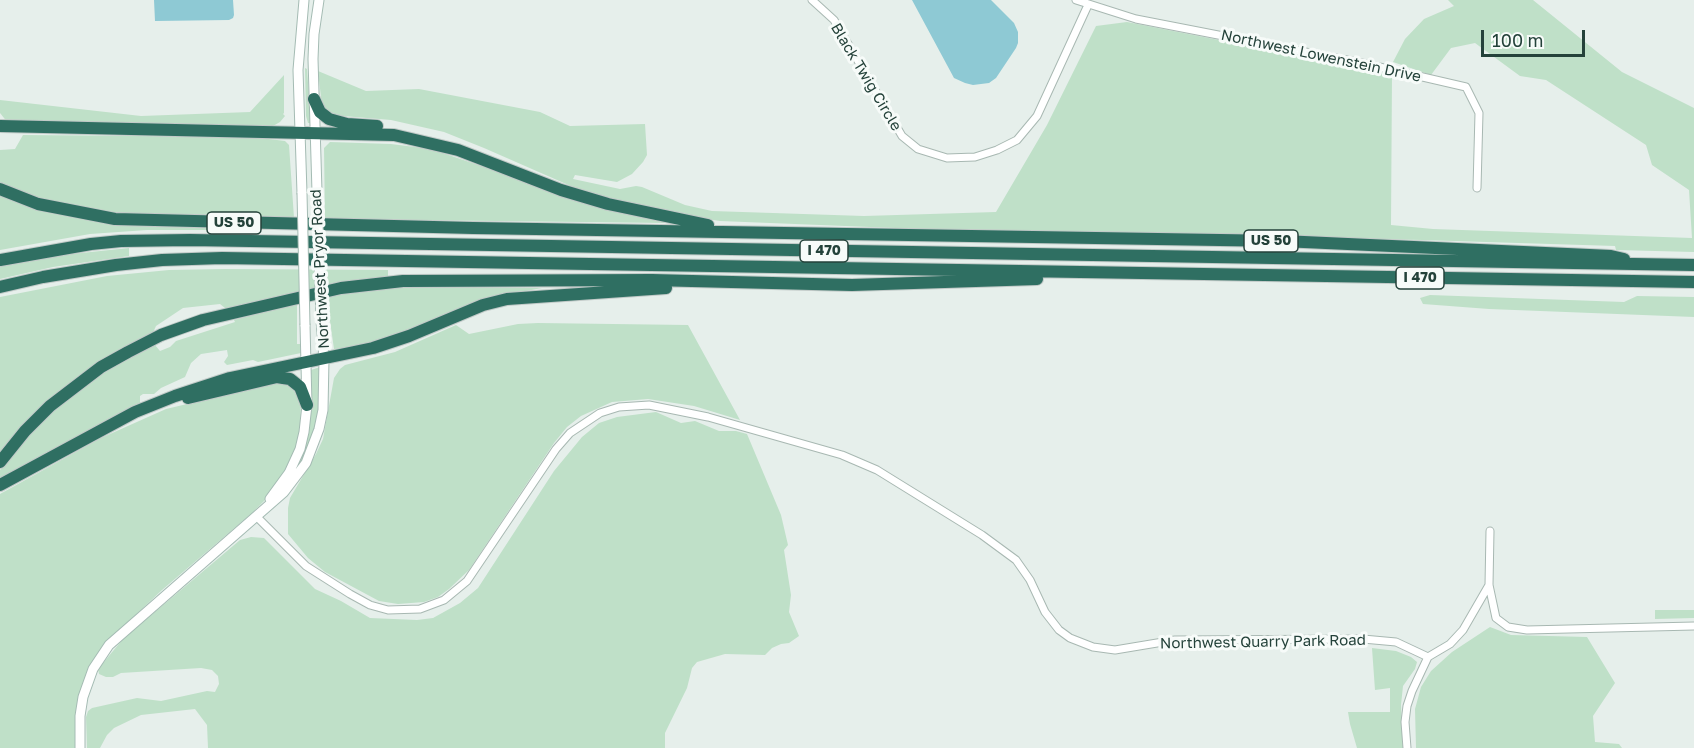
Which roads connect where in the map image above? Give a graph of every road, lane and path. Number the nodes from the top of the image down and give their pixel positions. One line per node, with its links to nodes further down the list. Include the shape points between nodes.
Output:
1 (304, 0): 8 (main road, Northwest Pryor Road, via 298,70)
2 (319, 0): 6 (main road, Northwest Pryor Road, via 314,34)
3 (812, 0): 5 (street, Black Twig Circle, via 834,20 902,136 918,149 947,158 975,157 1017,140 1037,116)
4 (1076, 0): 5 (street, Northwest Lowenstein Drive)
5 (1088, 5): 11 (street, Northwest Lowenstein Drive, via 1136,19 1466,87 1479,113)
6 (314, 99): 9 (main road, Northwest Pryor Road); 10 (highway, via 329,119 431,135)
7 (0, 126): 8 (highway)
8 (299, 132): 9 (highway); 22 (main road, Northwest Pryor Road, bridge)
9 (315, 132): 10 (highway, via 417,139); 21 (main road, Northwest Pryor Road, bridge)
10 (497, 164): 13 (highway, via 608,204)
11 (1477, 188)
12 (0, 189): 13 (highway, US 50, via 38,204 115,219)
13 (735, 231): 15 (highway, US 50, via 1282,241 1611,256)
14 (0, 260): 15 (highway, I 470, via 92,244 190,240)
15 (1649, 265): 16 (highway, I 470)
16 (1694, 265)
17 (1147, 273): 18 (highway, I 470); 19 (highway, via 917,284); 20 (highway, I 470, via 222,258 116,265)
18 (1694, 282)
19 (736, 284): 21 (highway, via 507,299 374,348); 25 (highway, via 652,280 373,283 203,320 161,335 101,367 50,406)
20 (0, 287)
21 (324, 359): 22 (highway); 27 (main road, Northwest Pryor Road, via 323,410 306,463 284,492)
22 (306, 362): 23 (main road, Northwest Pryor Road); 24 (highway, via 230,378)
23 (307, 405): 24 (highway, via 300,387 290,379 277,378); 27 (main road, Northwest Pryor Road, via 300,449 290,473)
24 (152, 406): 26 (highway)
25 (0, 462)
26 (0, 485)
27 (257, 517): 31 (street, Northwest Quarry Park Road, via 306,566 350,594 388,610 420,609 444,600 467,581 570,434 600,413 619,406 650,405 708,417 842,455 878,470 965,523 1016,560 1059,630 1093,647 1115,650 1175,640 1363,639 1396,642); 32 (main road, Northwest Pryor Road, via 105,651 82,697)
28 (1490, 531): 29 (street)
29 (1489, 585): 30 (street, via 1496,618 1508,627 1527,630); 31 (street, via 1464,630)
30 (1694, 626)
31 (1428, 657): 33 (street, via 1407,706)
32 (80, 748)
33 (1407, 748)

